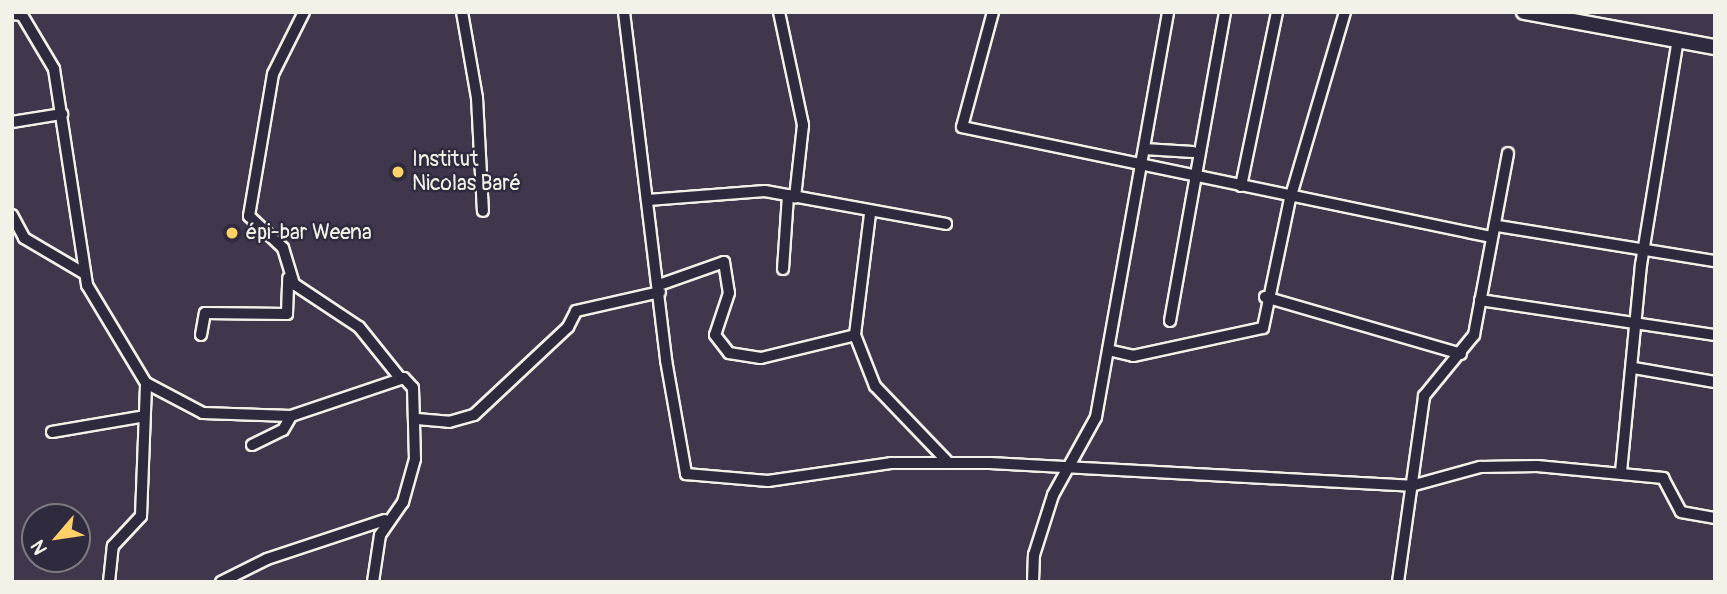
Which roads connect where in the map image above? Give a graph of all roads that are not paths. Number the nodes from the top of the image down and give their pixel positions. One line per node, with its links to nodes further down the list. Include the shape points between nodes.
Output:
1 (304, 12): 35 (street, via 273,74 249,209 252,222 283,248)
2 (461, 12): 25 (street, via 477,98)
3 (624, 12): 24 (street)
4 (779, 12): 22 (street, via 803,125)
5 (993, 12): 19 (street, via 962,127)
6 (1168, 12): 16 (street)
7 (1225, 12): 20 (street)
8 (1277, 12): 21 (street)
9 (1345, 12): 23 (street)
10 (1524, 12): 12 (main road)
11 (12, 14): 14 (street, via 22,15 50,56)
12 (1678, 40): 13 (main road); 31 (street)
13 (1715, 47)
14 (62, 114): 15 (street); 34 (street)
15 (12, 122)
16 (1144, 149): 17 (street); 19 (street)
17 (1193, 152)
18 (1508, 153): 29 (street)
19 (1141, 164): 20 (street); 44 (street)
20 (1195, 176): 21 (street); 39 (street)
21 (1241, 186): 23 (street)
22 (791, 196): 24 (street, via 725,190); 26 (street); 33 (street)
23 (1290, 199): 30 (street); 37 (street)
24 (648, 200): 36 (street)
25 (484, 211)
26 (870, 214): 28 (street); 42 (street)
27 (12, 215): 34 (street, via 24,238)
28 (946, 224)
29 (1498, 226): 30 (street); 31 (street)
30 (1491, 237): 38 (street)
31 (1648, 247): 32 (street); 40 (street)
32 (1715, 261)
33 (783, 269)
34 (85, 274): 49 (street, via 93,302)
35 (288, 278): 41 (street, via 287,314 200,314); 47 (street, via 359,327)
36 (660, 289): 42 (street, via 724,262 729,293 715,335 729,353 761,358); 52 (street, via 576,311 568,327 474,415 449,422); 55 (street, via 686,474 768,481 881,464)
37 (1265, 297): 44 (street, via 1263,328 1254,333 1133,356); 45 (street)
38 (1480, 300): 40 (street); 45 (street, via 1474,335)
39 (1170, 321)
40 (1639, 323): 43 (street); 46 (street)
41 (201, 335)
42 (855, 335): 55 (street, via 875,386)
43 (1715, 335)
44 (1108, 350): 56 (street, via 1096,417)
45 (1461, 354): 58 (street, via 1424,396)
46 (1634, 368): 48 (street); 57 (street)
47 (400, 378): 50 (street); 52 (street, via 411,383)
48 (1715, 382)
49 (146, 383): 50 (street, via 203,412); 51 (street)
50 (291, 416): 54 (street, via 283,430)
51 (141, 417): 53 (street); 61 (street, via 141,516 113,546)
52 (417, 419): 60 (street, via 415,459 403,502)
53 (52, 432)
54 (252, 444)
55 (948, 462): 56 (street)
56 (1066, 465): 58 (street); 64 (street, via 1034,555)
57 (1621, 472): 58 (street, via 1480,467); 59 (street, via 1663,478 1681,513)
58 (1411, 486): 65 (street)
59 (1715, 518)
60 (385, 520): 62 (street, via 267,559); 63 (street)
61 (109, 582)
62 (221, 582)
63 (373, 582)
64 (1033, 582)
65 (1398, 582)

